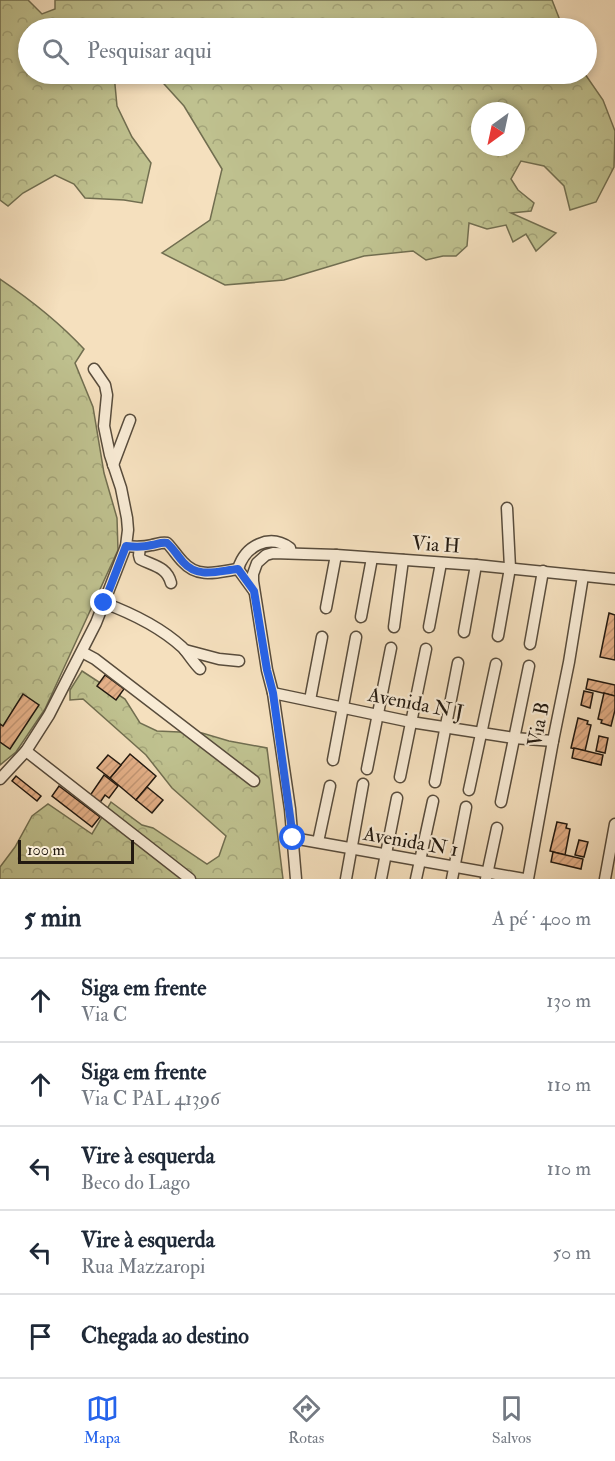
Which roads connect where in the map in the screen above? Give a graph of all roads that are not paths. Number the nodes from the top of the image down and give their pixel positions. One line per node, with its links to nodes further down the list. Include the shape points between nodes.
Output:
1 (94, 369): 3 (street, via 107,395 105,426)
2 (130, 420): 3 (street)
3 (113, 466): 5 (street, via 128,518)
4 (507, 508): 13 (street)
5 (126, 546): 6 (street); 20 (street)
6 (140, 547): 14 (street, via 167,543 189,568 204,573); 18 (street, via 140,558 165,571)
7 (291, 553): 8 (street, Via H); 14 (street, via 284,544 265,542 244,555); 19 (street, Via H, via 266,555 257,563)
8 (336, 555): 9 (street, Via H); 21 (street)
9 (372, 558): 10 (street, Via H); 22 (street)
10 (403, 560): 11 (street, Via H); 23 (street)
11 (441, 563): 12 (street, Via H); 24 (street)
12 (476, 565): 13 (street, Via H); 25 (street)
13 (510, 568): 15 (street, Via H); 26 (street)
14 (238, 569): 19 (street)
15 (543, 571): 16 (street, Via H); 29 (street)
16 (583, 576): 17 (street, Via H); 47 (street, Via B)
17 (615, 579)
18 (171, 584)
19 (254, 591): 39 (street)
20 (104, 603): 32 (street, via 135,616); 33 (street)
21 (326, 608)
22 (361, 617)
23 (394, 627)
24 (429, 627)
25 (464, 632)
26 (498, 636)
27 (322, 637): 40 (street)
28 (356, 637): 41 (street)
29 (530, 644)
30 (391, 648): 42 (street)
31 (426, 649): 43 (street)
32 (185, 650): 34 (street); 38 (street)
33 (82, 652): 48 (street); 53 (street)
34 (239, 661)
35 (458, 663): 44 (street)
36 (496, 664): 45 (street)
37 (529, 666): 46 (street)
38 (200, 669)
39 (273, 693): 40 (street, Avenida N J); 64 (street)
40 (310, 700): 41 (street, Avenida N J)
41 (343, 707): 42 (street, Avenida N J); 49 (street)
42 (377, 716): 43 (street, Avenida N J); 50 (street)
43 (411, 722): 44 (street, Avenida N J); 51 (street)
44 (446, 728): 45 (street, Avenida N J); 54 (street)
45 (480, 733): 46 (street, Avenida N J); 57 (street)
46 (514, 738): 47 (street, Avenida N J); 60 (street)
47 (553, 741): 77 (street, Via B)
48 (26, 751): 52 (street); 71 (street)
49 (333, 760)
50 (367, 769)
51 (400, 777)
52 (0, 779)
53 (254, 781)
54 (435, 782)
55 (363, 784): 66 (street)
56 (330, 786): 65 (street)
57 (469, 790)
58 (398, 798): 67 (street)
59 (433, 801): 68 (street)
60 (501, 802)
61 (466, 807): 69 (street)
62 (615, 824): 78 (street)
63 (497, 828): 70 (street)
64 (293, 838): 65 (street, Avenida N 1); 72 (street)
65 (318, 842): 66 (street, Avenida N 1)
66 (352, 849): 67 (street, Avenida N 1); 73 (street)
67 (385, 854): 68 (street, Avenida N 1); 74 (street)
68 (420, 860): 69 (street, Avenida N 1); 75 (street)
69 (454, 866): 70 (street, Avenida N 1); 76 (street)
70 (486, 876): 77 (street, Avenida N 1)
71 (190, 879)
72 (296, 879)
73 (346, 879)
74 (381, 879)
75 (416, 879)
76 (452, 879)
77 (526, 879)
78 (605, 879)

